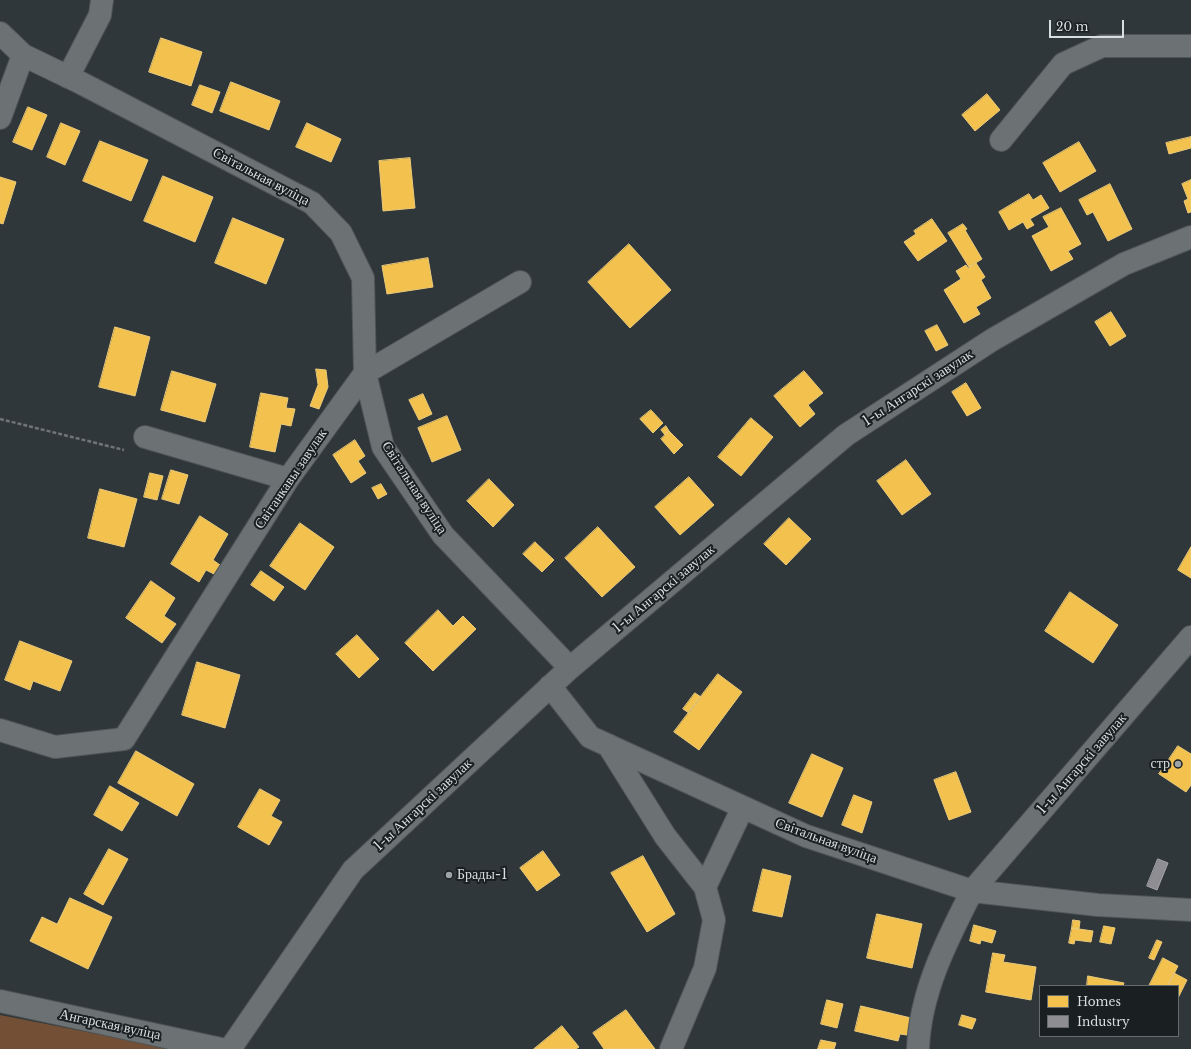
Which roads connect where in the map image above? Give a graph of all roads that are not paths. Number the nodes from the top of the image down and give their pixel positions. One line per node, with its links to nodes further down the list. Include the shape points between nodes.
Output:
1 (102, 0): 5 (street, via 100,15)
2 (0, 33): 4 (street, Світальная вуліца)
3 (1191, 46): 7 (street, via 1102,46 1063,64)
4 (23, 55): 5 (street, Світальная вуліца); 6 (street)
5 (68, 77): 10 (street, Світальная вуліца, via 312,203 341,232 363,278)
6 (0, 118)
7 (1001, 140)
8 (1191, 237): 14 (street, 1-ы Ангарскі завулак, via 1124,264 992,340 846,435)
9 (520, 282): 10 (street, Світанкавы завулак)
10 (365, 373): 12 (street, Світанкавы завулак); 14 (street, Світальная вуліца, via 383,446 443,535)
11 (145, 437): 12 (street)
12 (288, 479): 16 (street, Світанкавы завулак, via 124,739 55,747)
13 (1191, 637): 20 (street, 1-ы Ангарскі завулак)
14 (570, 668): 15 (street, 1-ы Ангарскі завулак)
15 (550, 686): 17 (street, Світальная вуліца, via 590,737); 24 (street, 1-ы Ангарскі завулак, via 353,870)
16 (0, 730)
17 (608, 746): 18 (street, Світальная вуліца); 19 (street, via 665,836)
18 (742, 807): 19 (street); 20 (street, Світальная вуліца, via 806,836)
19 (705, 887): 25 (street, via 714,920 705,968)
20 (972, 891): 21 (street, Світальная вуліца, via 1098,905); 26 (street, via 950,933 925,1001)
21 (1191, 910)
22 (0, 1001): 23 (street, Ангарская вуліца)
23 (221, 1049)
24 (230, 1049)
25 (671, 1049)
26 (918, 1049)

